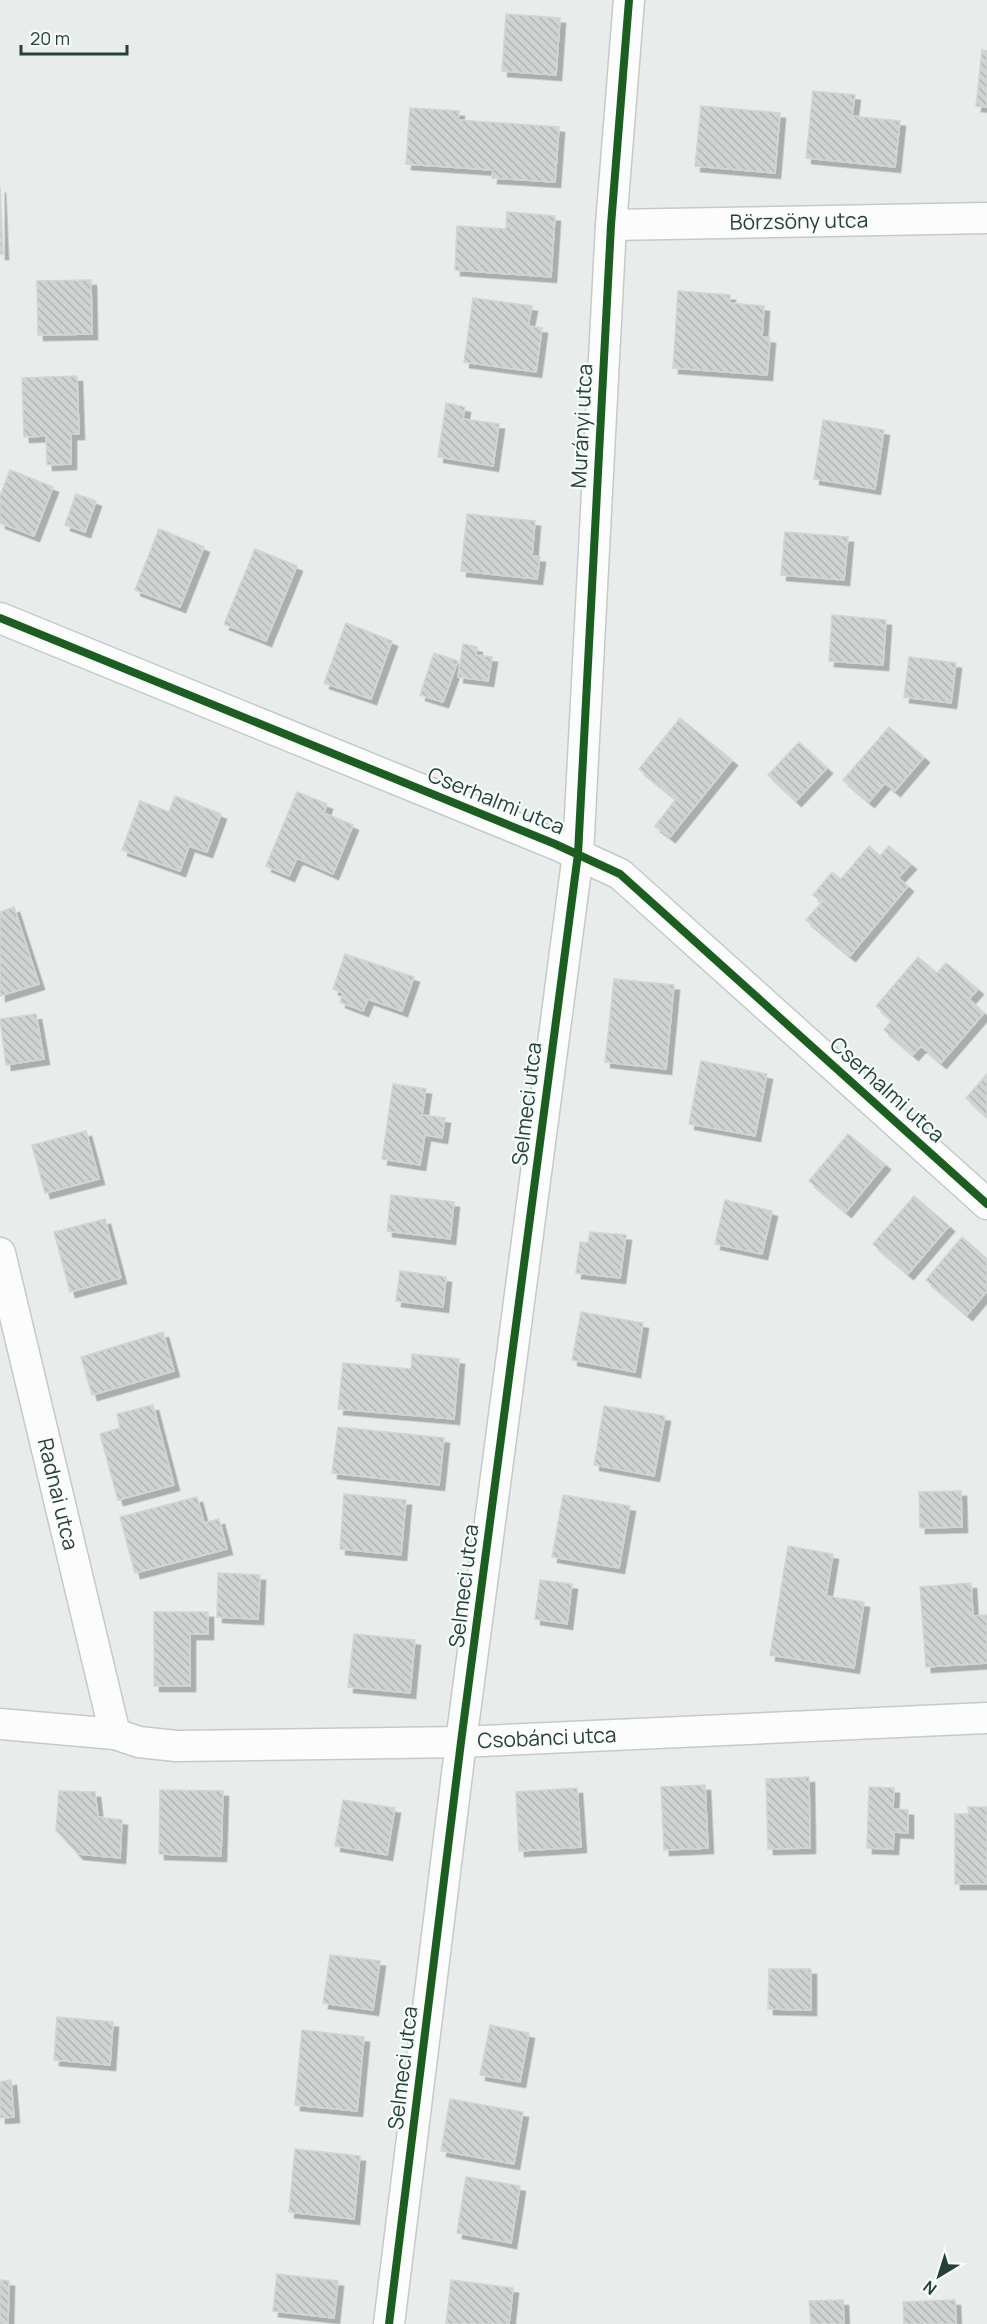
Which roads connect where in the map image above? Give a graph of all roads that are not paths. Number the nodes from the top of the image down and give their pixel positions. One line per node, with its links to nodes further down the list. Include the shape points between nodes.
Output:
1 (629, 0): 3 (street, Murányi utca)
2 (987, 218): 3 (street, Börzsöny utca)
3 (611, 225): 5 (street, Murányi utca)
4 (0, 618): 5 (street, Cserhalmi utca)
5 (578, 854): 6 (street, Cserhalmi utca, via 620,874); 11 (street, Selmeci utca)
6 (987, 1203)
7 (0, 1253): 10 (street, Radnai utca)
8 (987, 1718): 11 (street, Csobánci utca)
9 (0, 1724): 10 (street, Csobánci utca)
10 (115, 1734): 11 (street, Csobánci utca, via 139,1742 176,1746)
11 (461, 1742): 12 (street, Selmeci utca)
12 (389, 2324)

